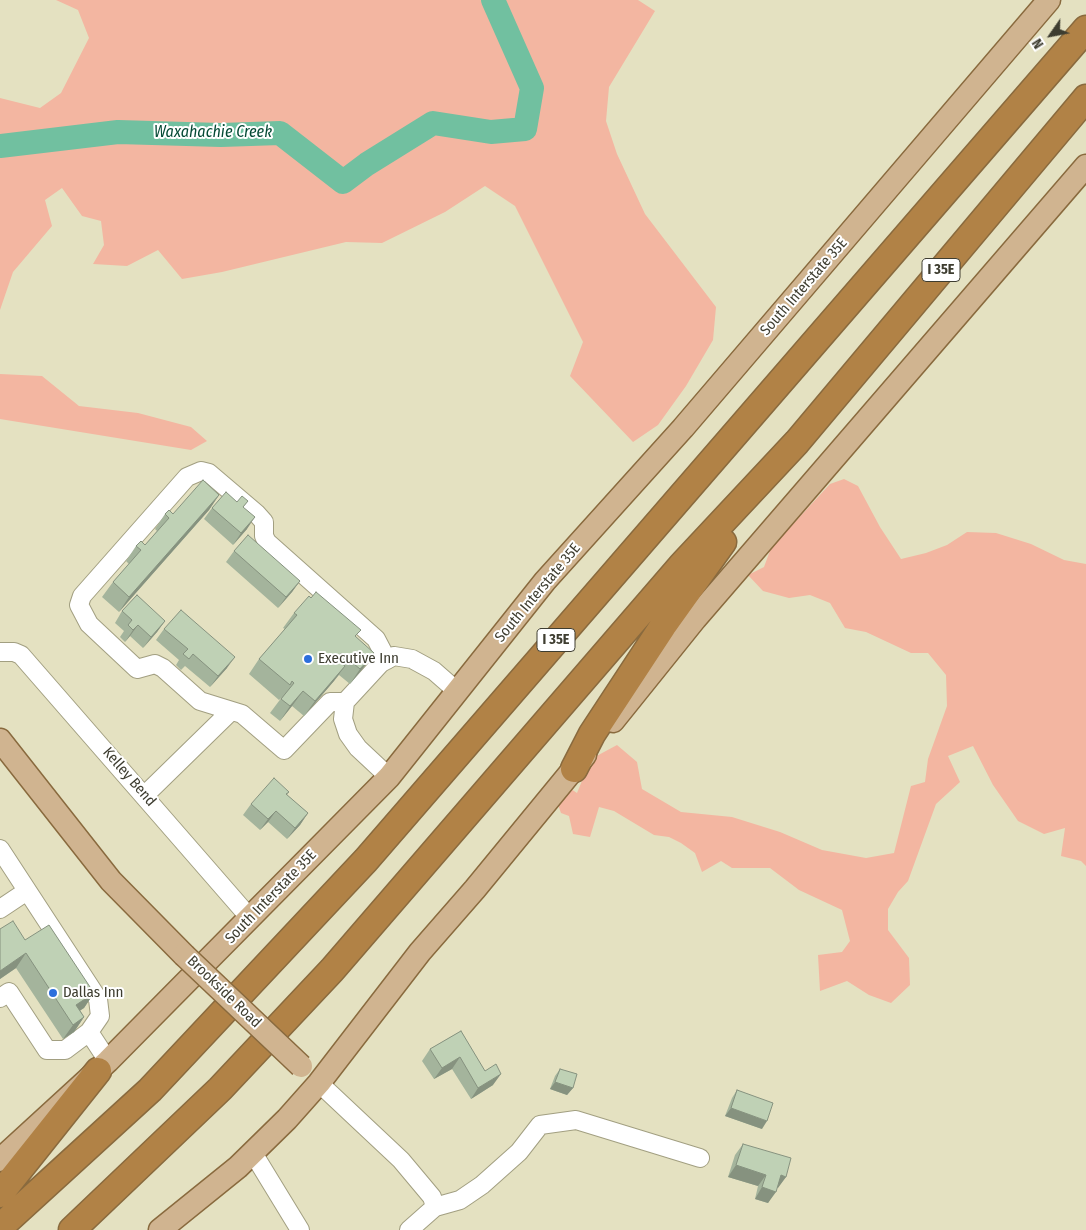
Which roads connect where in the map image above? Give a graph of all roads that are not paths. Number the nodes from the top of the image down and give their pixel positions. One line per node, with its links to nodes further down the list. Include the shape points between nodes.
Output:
1 (1049, 0): 8 (main road, South Interstate 35E, via 683,428 546,581)
2 (1086, 29): 28 (highway, I 35E, via 366,860 150,1090)
3 (1086, 98): 5 (highway, I 35E)
4 (1086, 166): 12 (main road, via 695,619)
5 (797, 442): 12 (highway, via 662,626 592,734); 29 (highway, I 35E, via 681,566 332,970 220,1089)
6 (0, 652): 14 (street, Kelley Bend, via 22,655)
7 (387, 660): 8 (street, via 394,656 412,659 434,671); 9 (street); 10 (street, via 376,639 267,542 264,522 256,513 209,473 194,472 91,585 79,605 89,624 136,669 155,664 200,701)
8 (458, 692): 13 (main road, South Interstate 35E)
9 (345, 702): 10 (street, via 330,702 284,750 242,714); 13 (street, via 343,719 348,734)
10 (231, 711): 14 (street)
11 (0, 740): 22 (main road, Brookside Road, bridge, via 111,881)
12 (574, 769): 22 (main road, via 420,952)
13 (389, 777): 18 (main road, South Interstate 35E)
14 (144, 794): 18 (street, Kelley Bend)
15 (0, 849): 16 (street)
16 (27, 891): 17 (street); 20 (street, via 98,999 100,1016)
17 (0, 910)
18 (250, 918): 21 (main road, South Interstate 35E)
19 (0, 998): 20 (street, via 9,992 47,1050 65,1050)
20 (90, 1032): 21 (street)
21 (103, 1066): 25 (main road, South Interstate 35E); 26 (highway)
22 (319, 1083): 23 (main road); 27 (street, Brookside Road, via 401,1160 425,1187)
23 (253, 1153): 30 (main road); 31 (street)
24 (700, 1158): 27 (street, via 576,1120 540,1125 519,1152 482,1185 460,1200)
25 (0, 1160)
26 (0, 1194)
27 (435, 1207): 32 (street)
28 (0, 1227)
29 (72, 1230)
30 (160, 1230)
31 (300, 1230)
32 (409, 1230)

